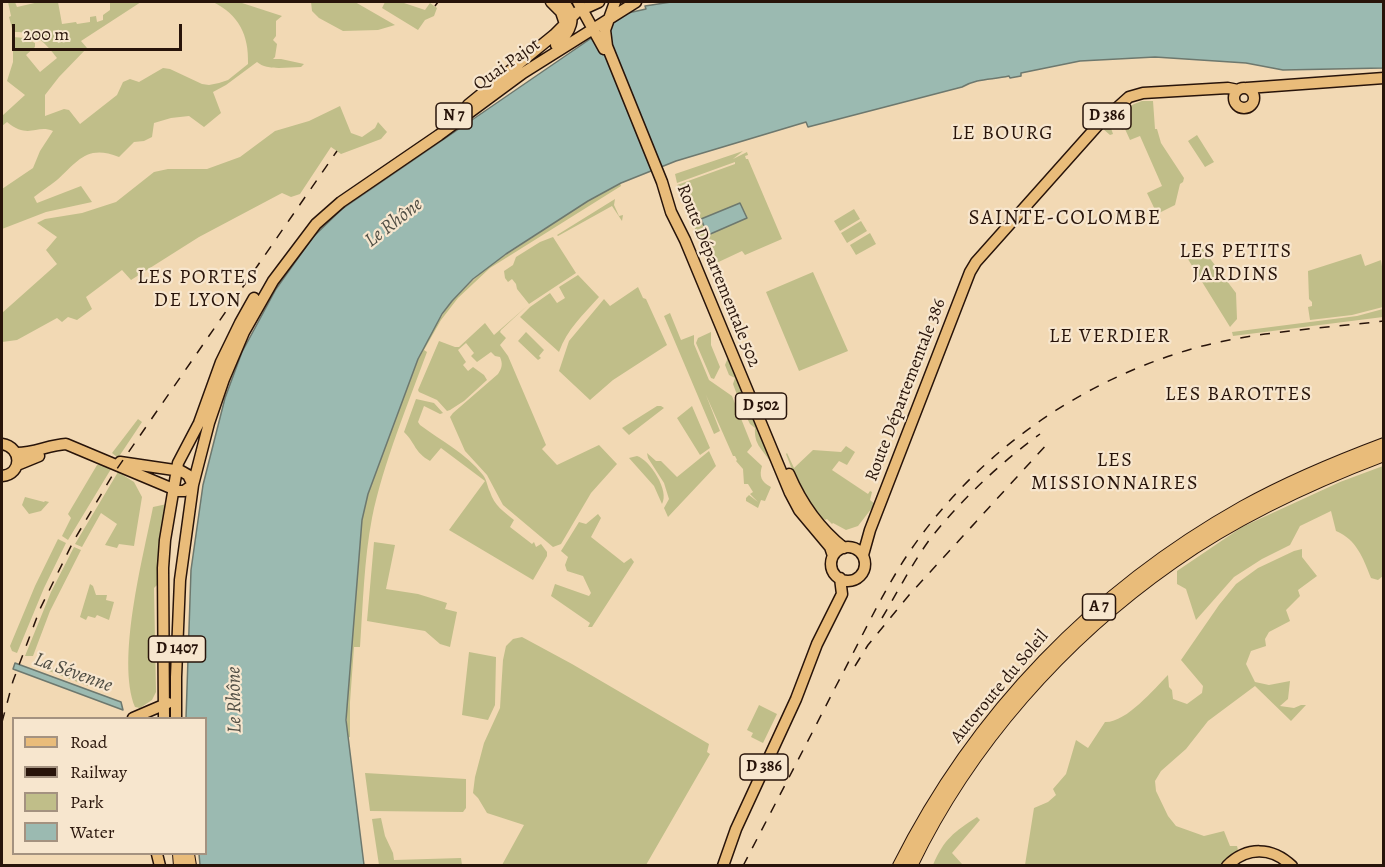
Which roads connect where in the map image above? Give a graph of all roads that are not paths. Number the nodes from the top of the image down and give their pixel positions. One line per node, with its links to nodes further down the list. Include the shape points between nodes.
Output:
1 (551, 2): 8 (main road)
2 (563, 2): 8 (main road)
3 (599, 2): 7 (main road, N 7)
4 (605, 2): 9 (main road, via 610,5)
5 (615, 2): 9 (main road)
6 (636, 2): 9 (main road, N 7)
7 (580, 5): 8 (main road, Quai Pajot / N 7); 10 (main road)
8 (569, 20): 12 (main road, via 565,38); 22 (main road, Quai Pajot / N 7, via 447,121 337,198 296,239 248,309 221,362)
9 (608, 22): 10 (main road, N 7); 11 (main road, D 502, via 607,46)
10 (594, 31): 11 (main road, D 502); 12 (main road, Quai Pajot / N 7)
11 (613, 66): 14 (main road, D 502)
12 (524, 73): 24 (main road, Quai Pajot / N 7, via 325,215 308,233 281,269 244,332 218,397)
13 (1383, 78): 26 (main road, Route Départementale 386 / D 386, via 1269,86 1243,94 1218,90 1129,97 1099,124 970,270 870,530)
14 (662, 182): 26 (main road, Route Départementale 502 / D 502, via 691,238 798,491 811,512); 27 (main road, Route Départementale 502 / D 502, via 671,212 790,493)
15 (2, 444): 18 (main road)
16 (1383, 444): 40 (highway, Autoroute du Soleil / A 7, via 1243,507 1167,554 1100,607 1031,672 987,725 933,803)
17 (78, 449): 18 (main road, via 66,444); 20 (main road); 21 (main road, via 50,452)
18 (16, 453): 21 (main road)
19 (1383, 455): 41 (highway, Autoroute du Soleil / A 7, via 1248,516 1174,561 1107,614 1058,660 995,731 949,799)
20 (108, 460): 22 (main road); 25 (main road)
21 (17, 465): 23 (main road, via 11,474)
22 (177, 470): 24 (main road, via 186,473); 25 (main road, N 7)
23 (2, 476)
24 (193, 485): 25 (main road, via 180,492); 34 (main road, D 1407, via 180,580)
25 (173, 489): 32 (main road, D 1407, via 163,568)
26 (854, 550): 27 (main road); 29 (main road, via 865,561 863,571)
27 (833, 556): 28 (main road, via 832,569)
28 (840, 578): 29 (main road); 30 (main road, D 386)
29 (855, 579): 31 (main road, D 386)
30 (842, 594): 31 (main road, D 386); 33 (main road, D 386)
31 (840, 612): 33 (main road, D 386)
32 (163, 667): 35 (main road, via 157,702); 36 (main road, D 1407)
33 (808, 670): 39 (main road, D 386)
34 (175, 697): 36 (main road); 38 (main road, D 1407)
35 (151, 709): 36 (main road); 37 (main road)
36 (164, 714)
37 (134, 717)
38 (176, 717)
39 (723, 866)
40 (899, 866)
41 (911, 866)
42 (1227, 866): 43 (main road, via 1241,855 1266,851)
43 (1292, 866)

